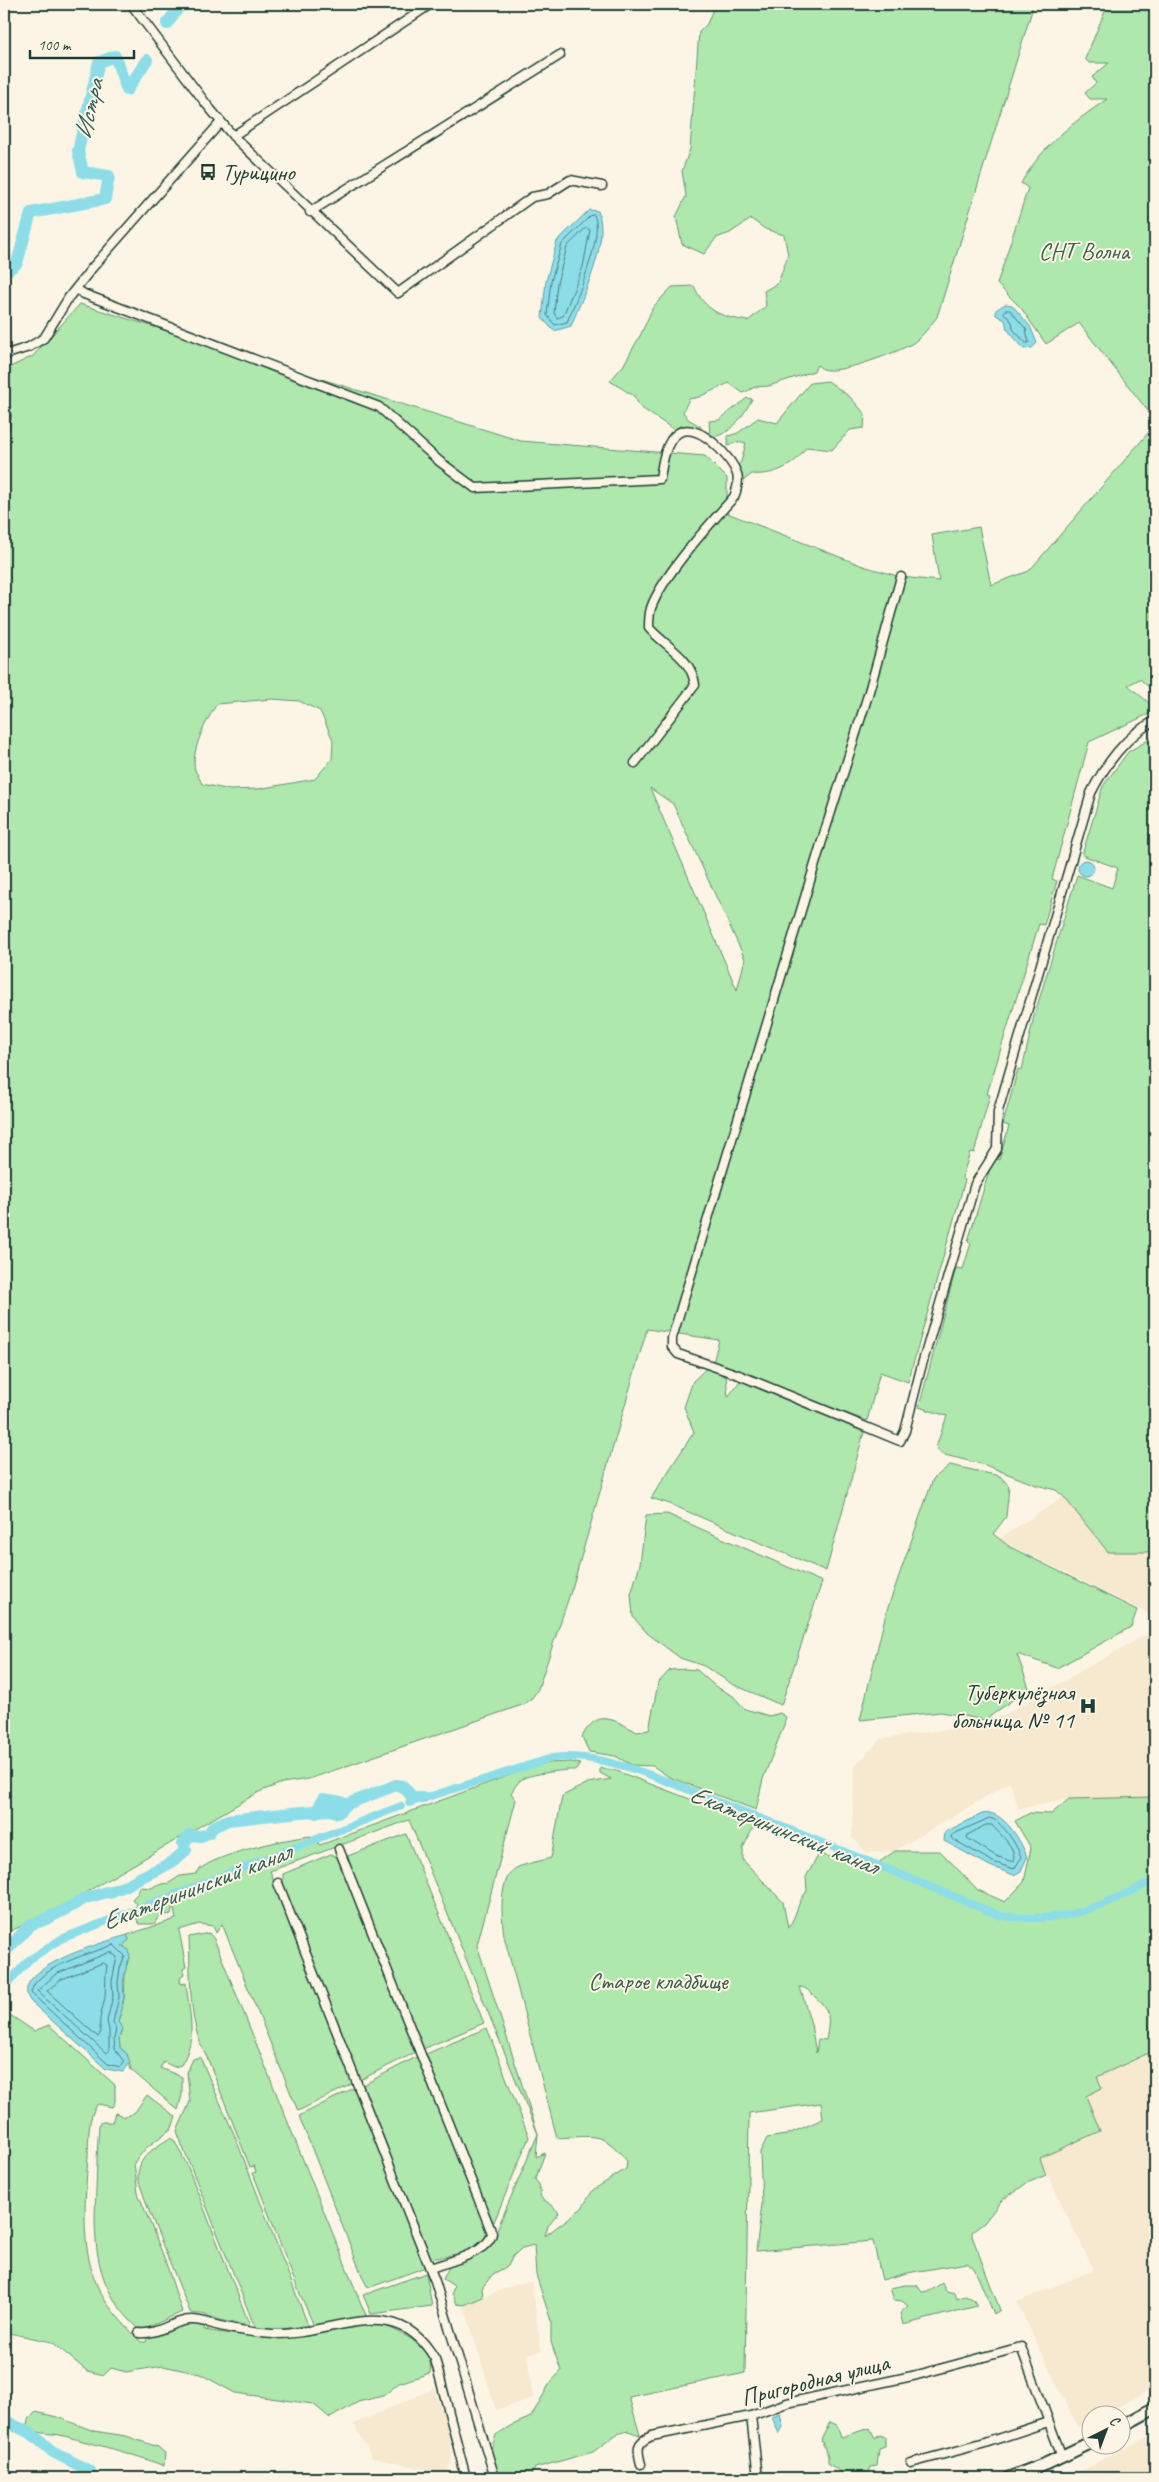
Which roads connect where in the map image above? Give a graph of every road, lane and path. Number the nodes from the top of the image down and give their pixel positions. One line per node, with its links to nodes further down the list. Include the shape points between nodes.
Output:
1 (131, 4): 4 (street)
2 (431, 4): 5 (street)
3 (560, 55): 7 (street)
4 (222, 122): 5 (street); 8 (street)
5 (233, 136): 7 (street)
6 (602, 186): 7 (street, via 570,180 548,194 532,197 398,293)
7 (310, 212)
8 (76, 289): 9 (street, via 44,338); 14 (street, via 380,407 474,488 660,479 666,453 678,433 694,432 714,443 737,474 734,497 676,567 649,615 649,628 682,658 694,673 695,685)
9 (4, 355)
10 (4, 412): 11 (street)
11 (4, 429)
12 (902, 577): 13 (street, via 672,1338 672,1347 678,1354 739,1375 900,1441 976,1184 997,1150 998,1111 1091,793 1125,743)
13 (1155, 720)
14 (635, 763)
15 (339, 1849): 17 (street, via 492,2233 486,2246)
16 (278, 1883): 17 (street)
17 (430, 2268): 28 (street)
18 (139, 2333): 27 (street, via 154,2332 188,2320 273,2334 314,2331 370,2320 396,2323 415,2333 435,2359)
19 (1155, 2408): 21 (main road)
20 (751, 2416): 22 (street, Пригородная улица, via 787,2403 917,2375 1021,2347); 26 (street, Пригородная улица, via 644,2439 638,2445); 29 (street)
21 (1132, 2421)
22 (1048, 2422): 24 (street); 25 (street)
23 (1082, 2447): 24 (main road)
24 (1062, 2456): 30 (main road)
25 (911, 2463)
26 (641, 2464)
27 (466, 2478)
28 (494, 2478)
29 (758, 2478)
30 (1009, 2478)

